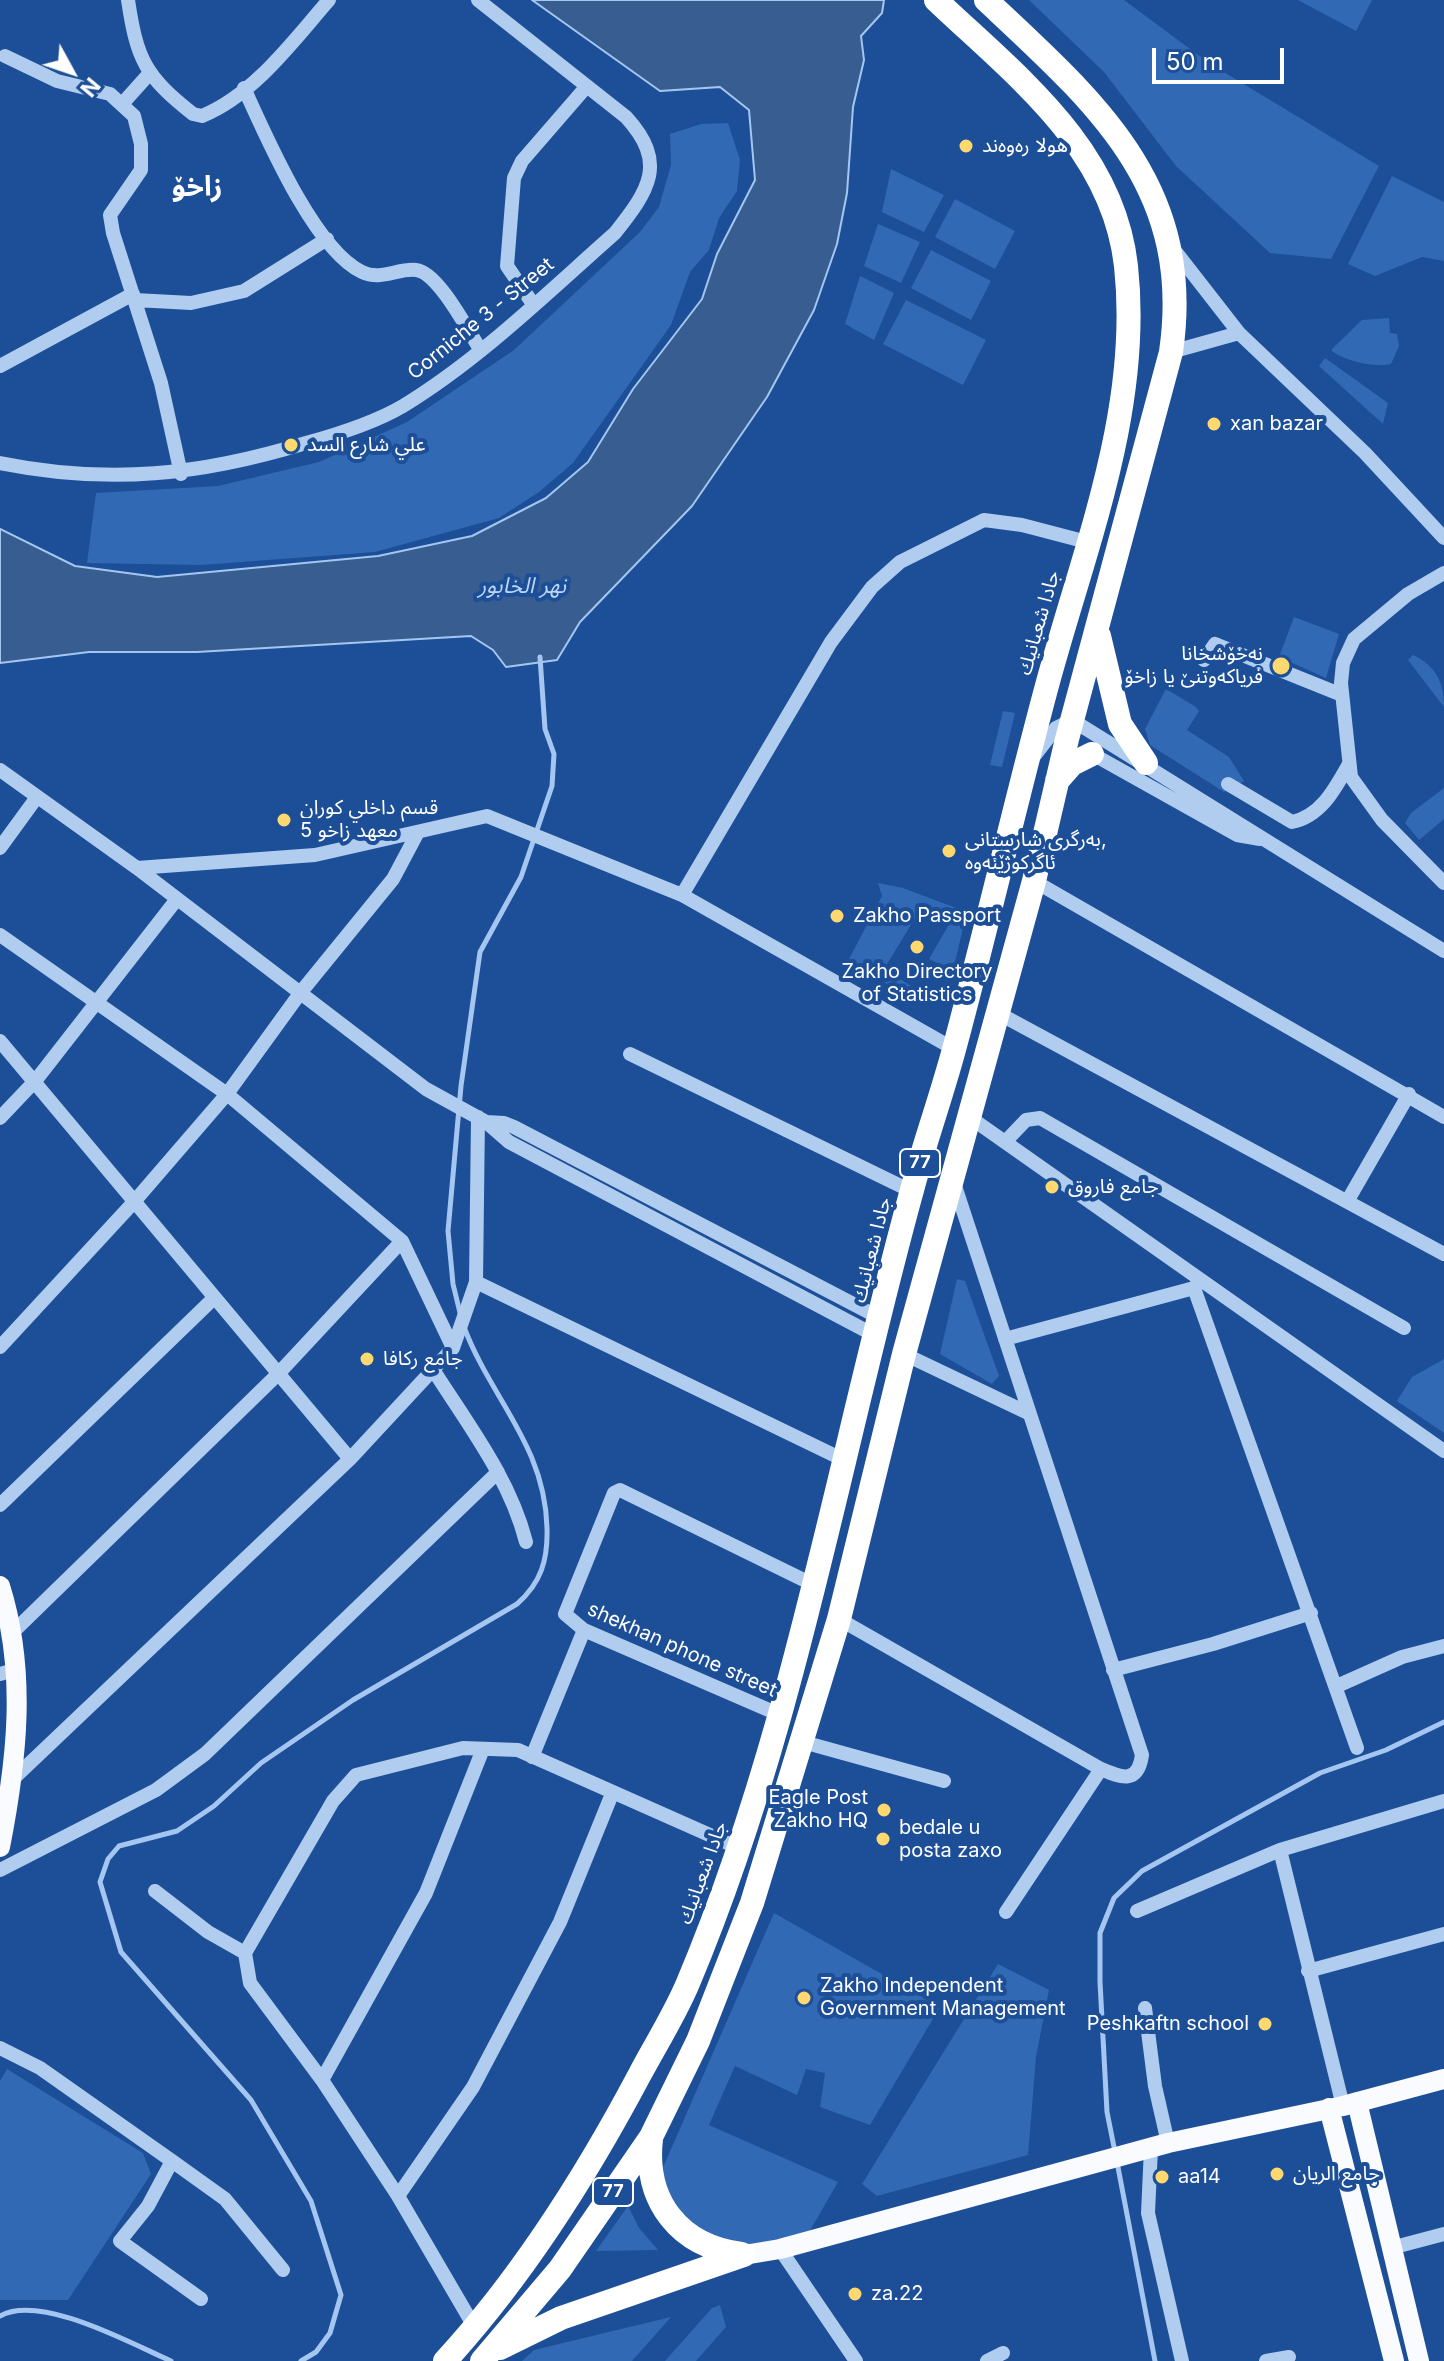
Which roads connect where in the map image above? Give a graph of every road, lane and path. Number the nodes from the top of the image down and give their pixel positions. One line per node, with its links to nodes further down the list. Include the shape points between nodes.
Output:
1 (128, 0): 7 (street, via 132,33)
2 (329, 0): 9 (street)
3 (478, 0): 8 (street, Corniche 3 - Street)
4 (936, 0): 22 (highway, جادا شعبانيك / 77, via 1070,130 1115,215 1125,259 1128,353 1116,440)
5 (986, 0): 12 (highway, 77, via 1112,125 1154,200)
6 (5, 56): 10 (street)
7 (149, 74): 9 (street, via 193,114 202,116); 10 (street)
8 (587, 86): 14 (street, via 522,161 514,178 507,266); 14 (street, Corniche 3 - Street, via 644,137 651,155 649,181 615,233)
9 (244, 88): 11 (street, via 285,175)
10 (123, 103): 13 (street, via 138,126 143,162 110,215)
11 (327, 239): 13 (street, via 244,291 191,303); 16 (street, via 363,272 423,272 437,284)
12 (1169, 243): 15 (street); 17 (highway, 77, via 1176,316)
13 (134, 297): 18 (street); 20 (street, via 161,383)
14 (533, 304): 16 (street, Corniche 3 - Street)
15 (1239, 333): 17 (street); 21 (street, via 1365,453)
16 (480, 349): 20 (street, Corniche 3 - Street, via 399,408 342,433)
17 (1171, 352): 24 (highway, 77)
18 (0, 366)
19 (0, 463): 20 (street, Corniche 3 - Street, via 132,476)
20 (181, 474)
21 (1444, 538)
22 (1087, 542): 26 (highway, جادا شعبانيك / 77); 43 (street, via 984,520 900,562 831,642)
23 (1444, 573): 27 (street, via 1399,601 1354,639 1343,663)
24 (1098, 623): 28 (highway, 77); 30 (highway, via 1120,724)
25 (1204, 660): 27 (street, via 1215,644)
26 (1044, 695): 28 (street); 32 (highway, جادا شعبانيك / 77)
27 (1342, 695): 31 (street)
28 (1065, 729): 29 (street); 30 (street); 32 (street); 34 (highway, 77)
29 (1092, 754): 34 (highway, via 1072,764); 38 (street, via 1237,835)
30 (1146, 763): 38 (street)
31 (1349, 764): 35 (street, via 1310,819 1292,822); 42 (street, via 1364,798)
32 (1027, 767): 51 (highway, جادا شعبانيك / 77)
33 (0, 770): 36 (street)
34 (1057, 781): 41 (highway, 77)
35 (1228, 784)
36 (37, 797): 39 (street); 40 (street)
37 (418, 832): 40 (street, via 315,855); 43 (street, via 487,816); 47 (street, via 393,879)
38 (1260, 839): 46 (street)
39 (0, 848)
40 (137, 868): 44 (street)
41 (1034, 881): 49 (highway, 77); 55 (street)
42 (1444, 883)
43 (682, 895): 51 (street)
44 (177, 899): 47 (street); 48 (street)
45 (0, 935): 48 (street)
46 (1444, 951)
47 (301, 992): 54 (street); 59 (street, via 426,1089)
48 (95, 1003): 53 (street); 54 (street)
49 (996, 1012): 56 (highway, 77); 63 (street)
50 (0, 1041): 53 (street)
51 (954, 1049): 62 (highway, جادا شعبانيك / 77)
52 (630, 1054): 62 (street)
53 (36, 1080): 58 (street); 64 (street)
54 (227, 1094): 64 (street); 65 (street)
55 (1409, 1094): 57 (street); 63 (street)
56 (968, 1116): 60 (street); 61 (highway, 77)
57 (1444, 1117)
58 (0, 1118)
59 (480, 1119): 68 (street); 70 (street, via 514,1127)
60 (1005, 1142): 67 (street); 71 (street, via 1026,1120 1040,1118)
61 (952, 1179): 72 (street); 75 (highway, 77)
62 (911, 1191): 70 (highway, جادا شعبانيك / 77)
63 (1348, 1200): 66 (street)
64 (133, 1203): 69 (street); 74 (street)
65 (402, 1241): 73 (street); 77 (street)
66 (1442, 1250)
67 (1198, 1284): 72 (street); 79 (street); 87 (street)
68 (475, 1290): 73 (street); 81 (street)
69 (213, 1299): 77 (street); 83 (street)
70 (878, 1327): 81 (highway, جادا شعبانيك / 77)
71 (1404, 1328)
72 (1005, 1339): 78 (street)
73 (455, 1343): 76 (street)
74 (0, 1347)
75 (904, 1354): 78 (street); 88 (highway, 77)
76 (434, 1371): 80 (street); 82 (street)
77 (278, 1374): 80 (street); 90 (street)
78 (1030, 1414): 92 (street)
79 (1444, 1451)
80 (350, 1459): 101 (street)
81 (846, 1461): 85 (highway, جادا شعبانيك / 77)
82 (498, 1472): 84 (street, via 518,1511); 108 (street, via 205,1754 156,1790)
83 (0, 1505)
84 (526, 1542)
85 (814, 1585): 89 (street, shekhan phone street, via 620,1490 614,1493 565,1614); 95 (highway, جادا شعبانيك / 77)
86 (0, 1586): 90 (main road)
87 (1311, 1613): 92 (street); 94 (street)
88 (839, 1619): 96 (highway, 77); 100 (street)
89 (584, 1630): 95 (street, shekhan phone street); 99 (street)
90 (12, 1633): 93 (main road)
91 (1444, 1646): 94 (street, via 1402,1657)
92 (1113, 1670): 100 (street, via 1142,1755 1134,1776 1124,1779)
93 (8, 1672): 101 (main road)
94 (1337, 1686): 97 (street)
95 (778, 1714): 106 (highway, جادا شعبانيك / 77)
96 (803, 1742): 102 (street); 120 (highway, 77, via 752,1903 698,2041)
97 (1357, 1748)
98 (483, 1749): 99 (street, via 518,1750); 113 (street, via 463,1748 356,1775 333,1801); 118 (street, via 426,1893)
99 (532, 1757): 103 (street)
100 (1101, 1769): 111 (street)
101 (12, 1780): 105 (main road)
102 (944, 1781)
103 (612, 1794): 106 (street); 123 (street, via 560,1922 480,2073)
104 (1444, 1801): 107 (street)
105 (1, 1838)
106 (739, 1848): 130 (highway, جادا شعبانيك / 77, via 686,1988 613,2126 533,2252)
107 (1280, 1850): 110 (street); 114 (street)
108 (0, 1870)
109 (155, 1891): 113 (street)
110 (1137, 1911)
111 (1006, 1912)
112 (1444, 1934): 114 (street)
113 (245, 1953): 118 (street, via 250,1983)
114 (1308, 1971): 119 (street)
115 (1145, 2008): 121 (street, via 1155,2086)
116 (0, 2048): 122 (street, via 40,2068)
117 (1444, 2079): 119 (main road)
118 (322, 2080): 123 (street)
119 (1343, 2105): 121 (main road); 125 (main road); 139 (main road)
120 (652, 2134): 127 (highway, via 648,2161 662,2208 697,2242); 132 (highway, 77, via 560,2269)
121 (1154, 2147): 126 (main road); 137 (street, via 1148,2213)
122 (172, 2161): 128 (street, via 225,2199); 129 (street, via 148,2206 120,2241)
123 (398, 2196): 130 (street)
124 (1444, 2234): 125 (street)
125 (1391, 2248): 140 (main road)
126 (780, 2249): 127 (main road); 135 (street)
127 (744, 2255): 132 (highway, via 561,2318)
128 (283, 2270)
129 (201, 2299)
130 (475, 2328): 134 (highway, 77)
131 (1003, 2353): 136 (street)
132 (486, 2357)
133 (1289, 2357): 138 (street)
134 (445, 2361)
135 (855, 2361)
136 (987, 2361)
137 (1182, 2361)
138 (1266, 2361)
139 (1394, 2361)
140 (1419, 2361)

